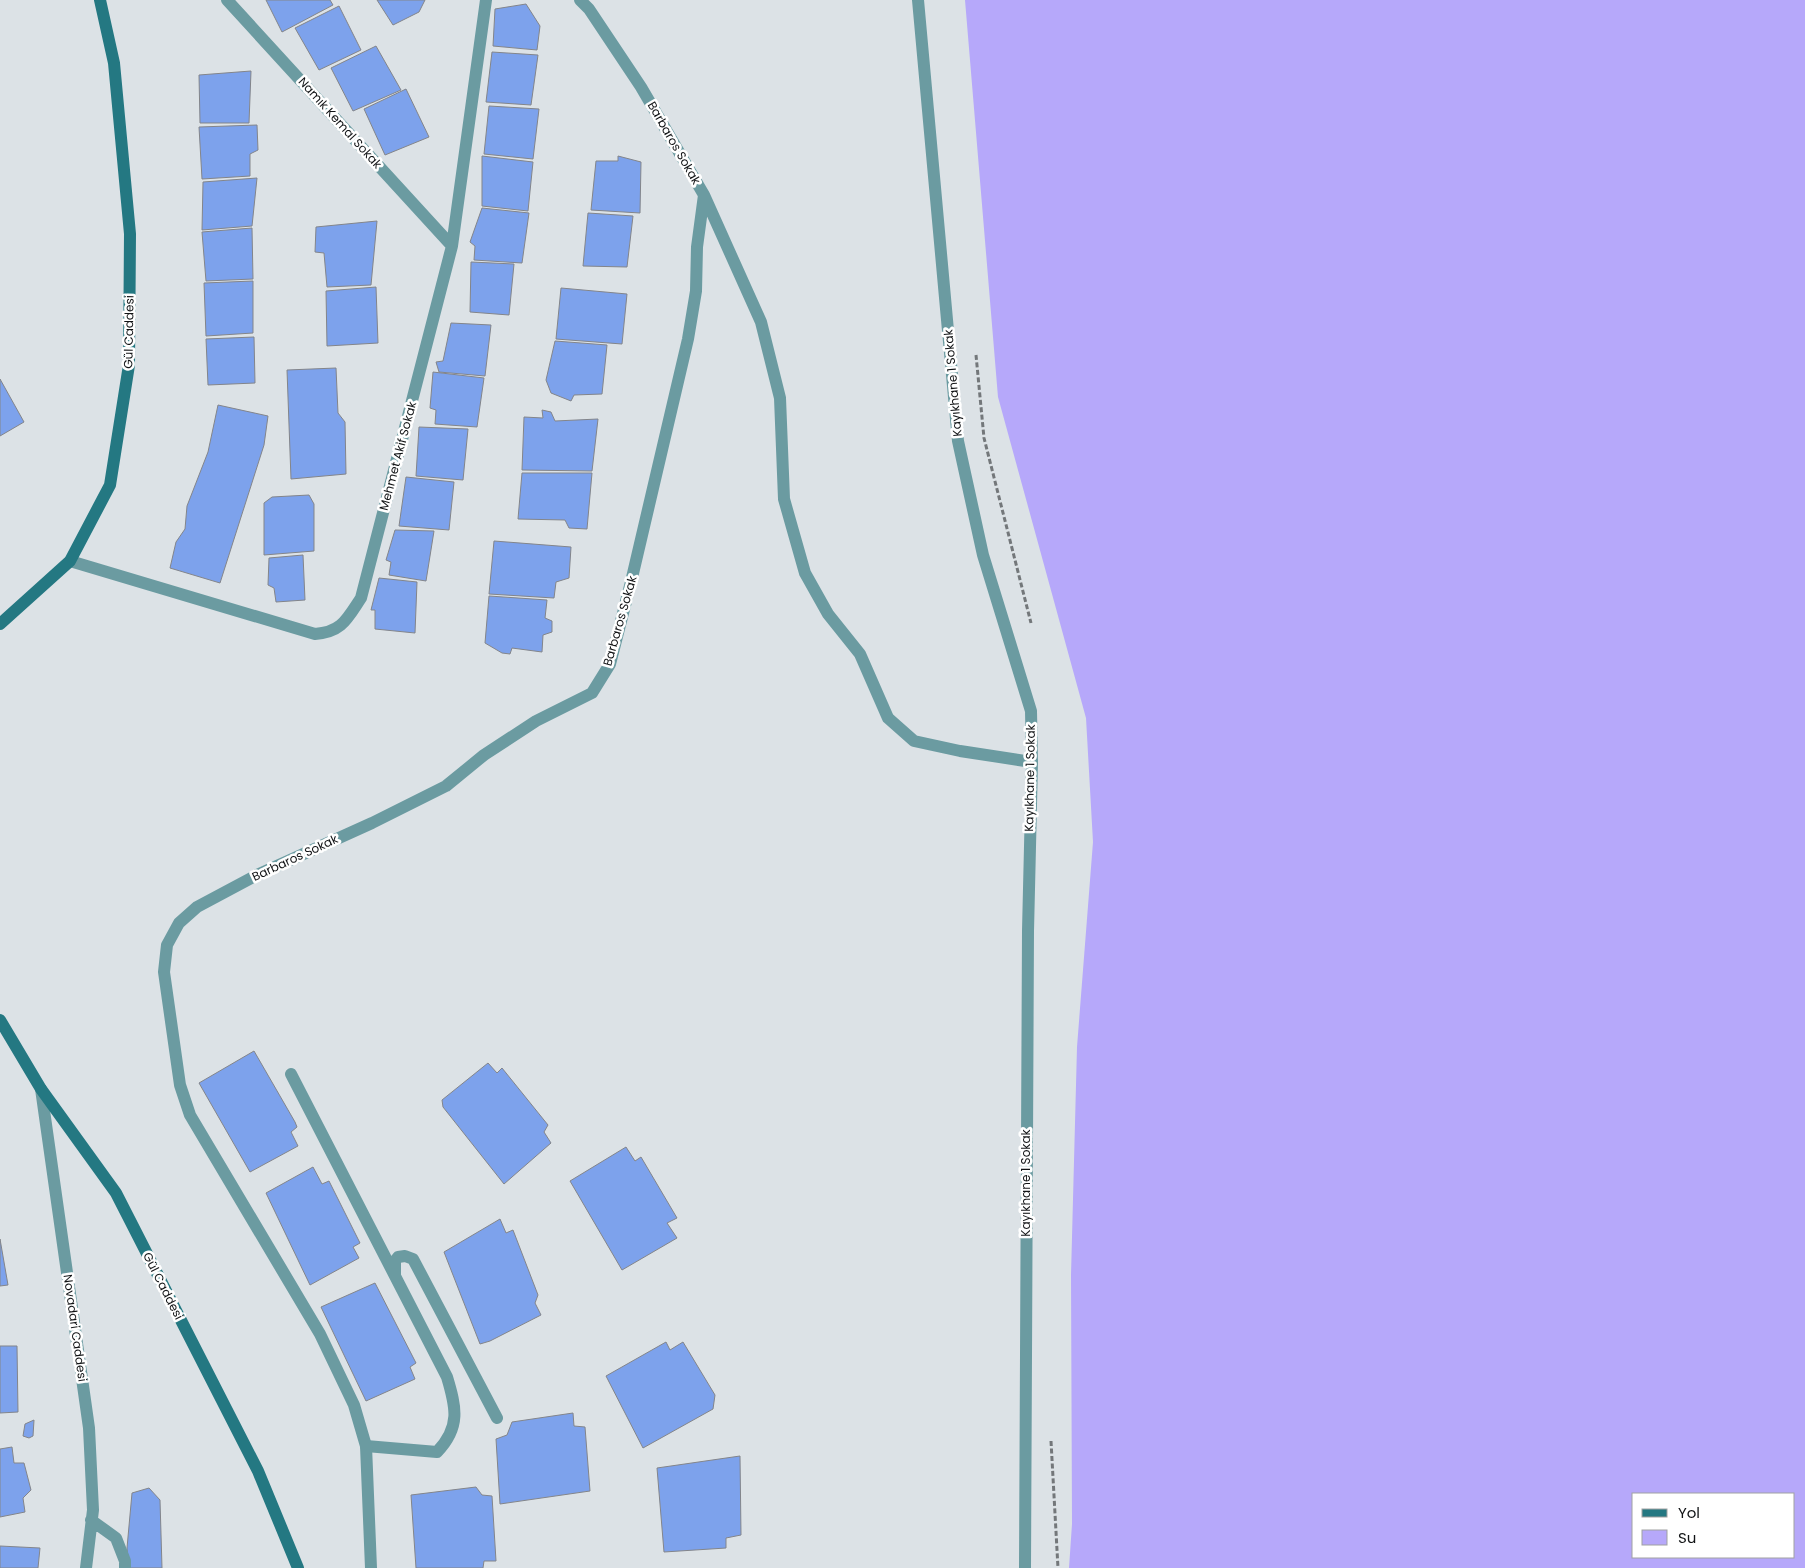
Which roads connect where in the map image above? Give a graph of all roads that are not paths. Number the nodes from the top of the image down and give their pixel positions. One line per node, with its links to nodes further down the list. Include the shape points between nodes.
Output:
1 (100, 0): 8 (main road, Gül Caddesi, via 114,63 130,234 129,365 110,485)
2 (227, 0): 7 (street, Namık Kemal Sokak)
3 (486, 0): 7 (street, Mehmet Akif Sokak)
4 (580, 0): 6 (street, Barbaros Sokak, via 641,87)
5 (918, 0): 10 (street, Kayıkhane 1 Sokak, via 958,441 983,555 1031,711)
6 (704, 195): 10 (street, via 761,322 780,398 784,499 805,573 828,614 860,654 888,718 914,741); 16 (street, Barbaros Sokak, via 697,247 696,291 688,339 610,664 592,693 536,722 484,755 446,786 257,875 196,908 178,923 167,945 164,972 180,1085 190,1115 320,1334 354,1405)
7 (452, 246): 8 (street, Mehmet Akif Sokak, via 361,598 346,620 330,633 315,634)
8 (70, 560): 9 (main road, Gül Caddesi)
9 (0, 624)
10 (1032, 762): 22 (street, Kayıkhane 1 Sokak, via 1028,931)
11 (0, 1020): 13 (main road, Gül Caddesi)
12 (291, 1074): 14 (street)
13 (41, 1089): 17 (street, Novadari Caddesi, via 89,1428); 20 (main road, Gül Caddesi, via 116,1193 258,1471)
14 (394, 1275): 15 (street, via 398,1257 412,1259); 16 (street, via 447,1377 455,1406 453,1426 447,1441 437,1452)
15 (497, 1418)
16 (366, 1446): 21 (street, Barbaros Sokak)
17 (91, 1520): 18 (street, Novadari Caddesi); 19 (street, via 116,1538)
18 (86, 1568)
19 (125, 1568)
20 (298, 1568)
21 (370, 1568)
22 (1025, 1568)

